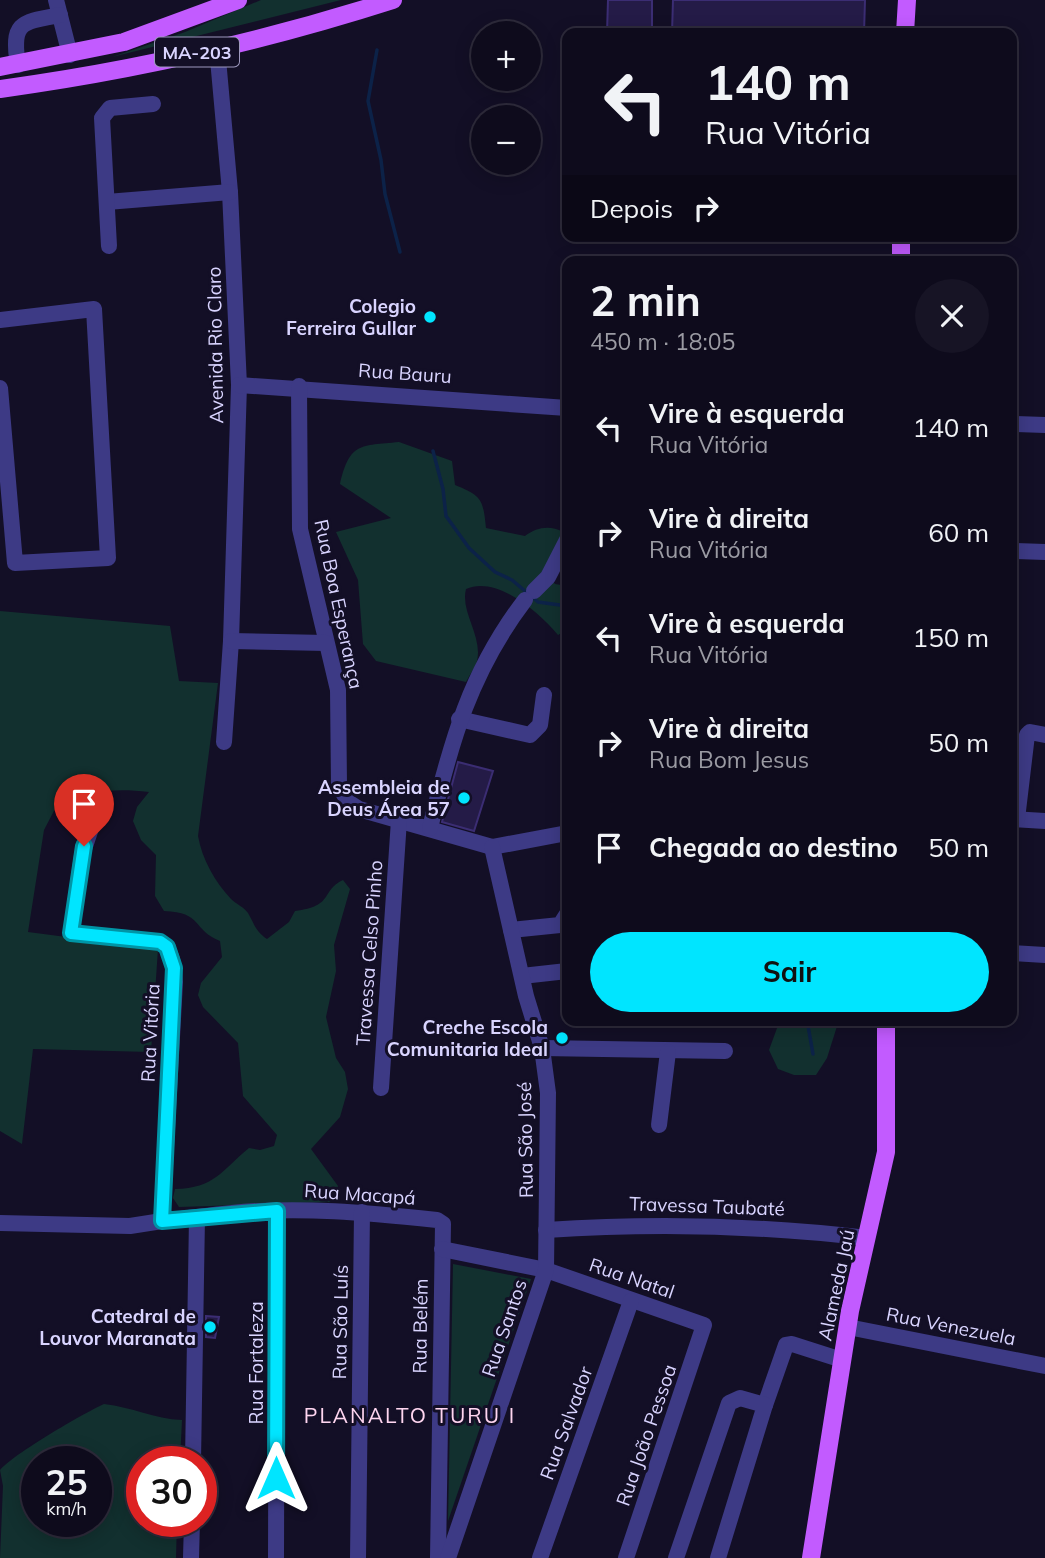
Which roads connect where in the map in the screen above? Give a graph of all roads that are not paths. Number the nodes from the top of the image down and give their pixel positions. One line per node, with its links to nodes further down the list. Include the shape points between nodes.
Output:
1 (238, 0): 4 (main road, MA-203)
2 (392, 0): 7 (main road, MA-203)
3 (907, 0): 6 (main road)
4 (215, 5): 8 (main road, MA-203, via 155,33)
5 (58, 8): 8 (street); 9 (street, via 18,28 14,44)
6 (905, 28)
7 (217, 48): 11 (main road, MA-203); 13 (street, Avenida Rio Claro)
8 (70, 55): 9 (main road, MA-203)
9 (18, 65): 10 (main road, MA-203)
10 (0, 67)
11 (0, 89)
12 (153, 104): 14 (street, via 110,108 102,118)
13 (230, 192): 14 (street); 17 (street, Avenida Rio Claro)
14 (107, 202): 15 (street)
15 (109, 246)
16 (0, 320): 19 (street, via 94,309 108,558 15,563)
17 (240, 385): 18 (street, Rua Bauru); 28 (street, Avenida Rio Claro)
18 (299, 386): 20 (street, Rua Bauru); 29 (street, Rua Boa Esperança, via 300,529)
19 (0, 388)
20 (562, 408)
21 (1017, 424): 22 (street)
22 (1045, 425)
23 (562, 550): 26 (street)
24 (1017, 551): 25 (street)
25 (1045, 552)
26 (548, 577): 27 (street); 31 (street, via 488,654)
27 (562, 578)
28 (231, 641): 29 (street); 33 (street, Avenida Rio Claro)
29 (326, 643): 37 (street, Rua Boa Esperança, via 338,690 342,794 359,809)
30 (544, 695): 31 (street, via 540,725 530,735)
31 (459, 719): 39 (street)
32 (1045, 735): 35 (street, via 1027,735)
33 (224, 742)
34 (101, 799): 57 (street, Rua Vitória, via 82,855 71,933 160,942 170,954 175,982)
35 (1017, 800)
36 (1017, 819): 38 (street)
37 (399, 820): 39 (street, Rua Boa Esperança); 52 (street, Travessa Celso Pinho)
38 (1045, 821)
39 (430, 828): 41 (street, Rua Boa Esperança)
40 (562, 834): 41 (street)
41 (492, 847): 43 (street, Rua São José)
42 (562, 922): 43 (street)
43 (510, 930): 47 (street, Rua São José)
44 (1017, 953): 45 (street)
45 (1045, 955)
46 (562, 972): 47 (street)
47 (522, 976): 49 (street, Rua São José)
48 (886, 1026): 61 (main road, Alameda Jaú, via 888,1136)
49 (542, 1048): 51 (street); 60 (street, Rua São José, via 549,1129)
50 (725, 1051): 51 (street)
51 (668, 1052): 53 (street)
52 (381, 1088)
53 (660, 1125)
54 (277, 1211): 55 (street, Rua Macapá); 56 (street); 73 (street, Rua Fortaleza)
55 (362, 1212): 58 (street, Rua Macapá); 74 (street, Rua São Luís)
56 (197, 1217): 57 (street); 70 (street)
57 (162, 1221): 59 (street, via 130,1226)
58 (440, 1222): 62 (street, Rua Belém)
59 (0, 1223)
60 (546, 1230): 61 (street, Travessa Taubaté, via 688,1223); 63 (street, Rua São José)
61 (867, 1238): 66 (main road, Alameda Jaú)
62 (442, 1249): 63 (street); 75 (street, Rua Belém)
63 (546, 1270): 64 (street, Rua Natal); 76 (street, Rua Santos)
64 (631, 1301): 65 (street, Rua Natal); 77 (street, Rua Salvador)
65 (704, 1325): 78 (street, Rua João Pessoa)
66 (848, 1327): 67 (main road, Alameda Jaú); 68 (street, Rua Venezuela)
67 (842, 1360): 69 (street, via 786,1345); 81 (main road, Alameda Jaú)
68 (1045, 1366)
69 (765, 1405): 79 (street, via 740,1398 729,1403); 80 (street)
70 (193, 1446)
71 (192, 1537): 72 (street)
72 (191, 1558)
73 (276, 1558)
74 (358, 1558)
75 (438, 1558)
76 (447, 1558)
77 (540, 1558)
78 (626, 1558)
79 (676, 1558)
80 (718, 1558)
81 (811, 1558)

